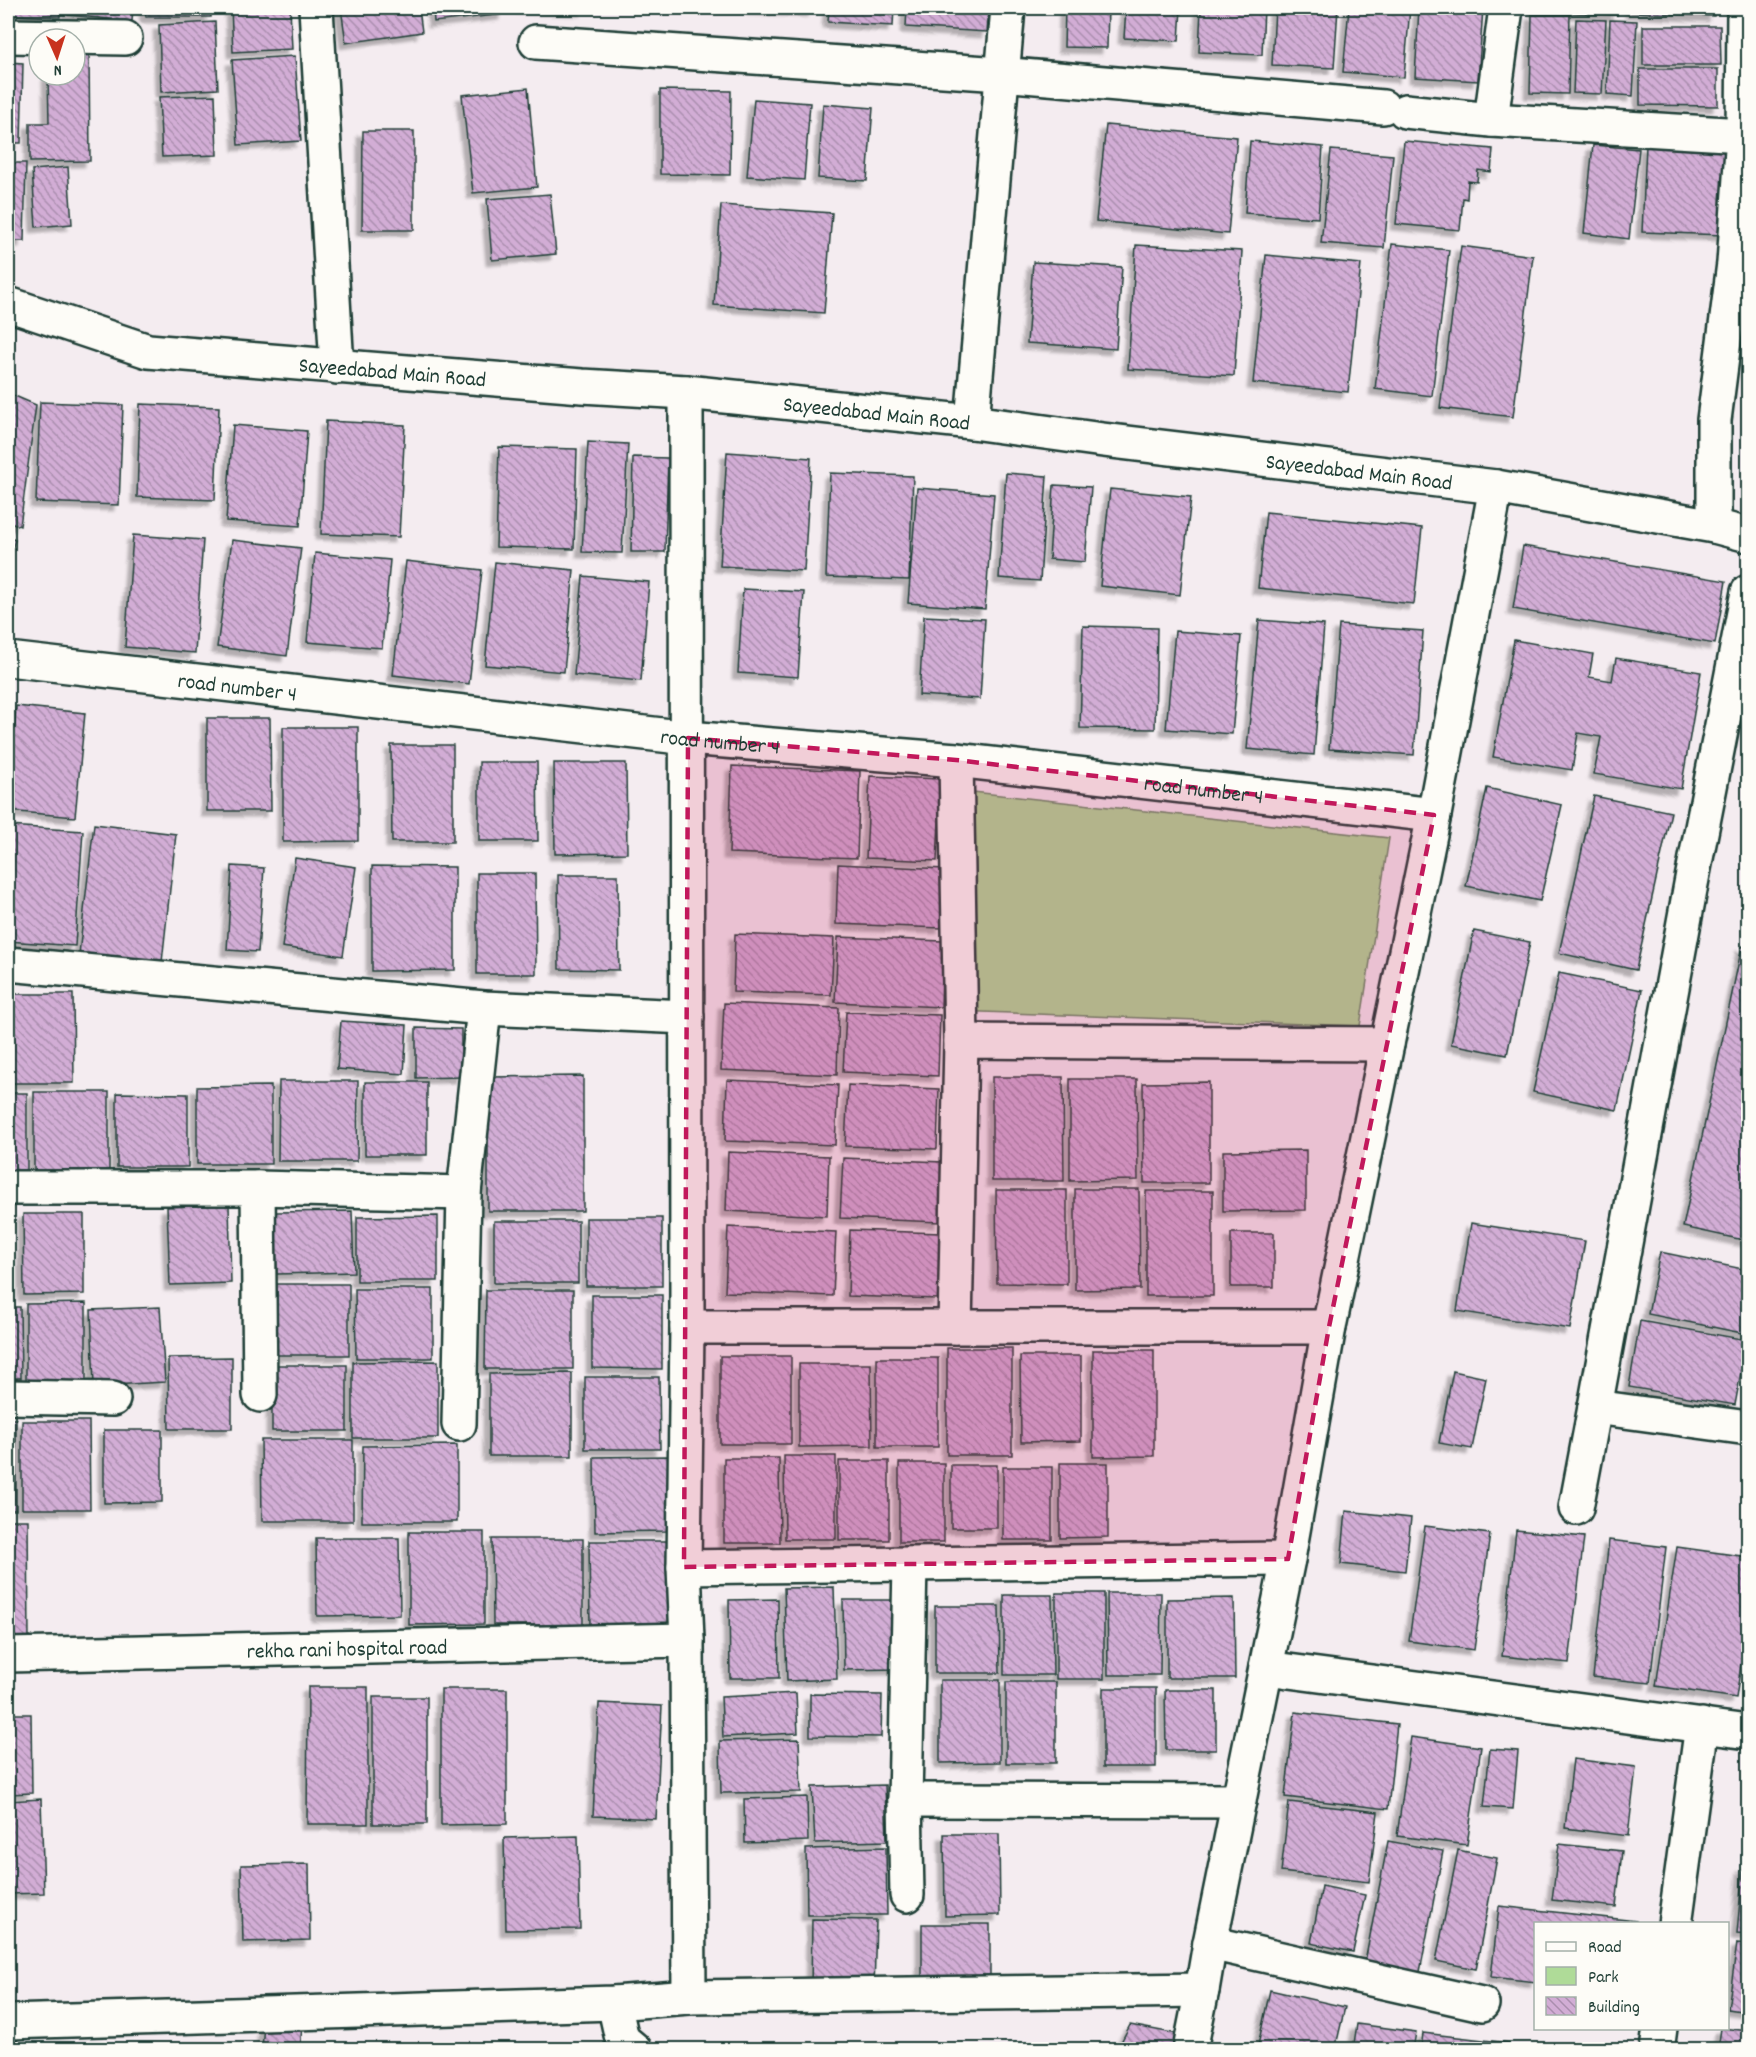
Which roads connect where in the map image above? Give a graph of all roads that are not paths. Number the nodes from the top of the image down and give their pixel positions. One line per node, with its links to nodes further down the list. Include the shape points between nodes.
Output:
1 (316, 8): 12 (street)
2 (1008, 8): 8 (street)
3 (1506, 8): 9 (street)
4 (1744, 8): 10 (street)
5 (8, 36): 6 (street)
6 (125, 38)
7 (536, 42): 8 (street)
8 (1001, 74): 9 (street); 14 (street)
9 (1491, 120): 10 (street)
10 (1743, 135): 16 (street, via 1734,263 1714,420)
11 (8, 304): 12 (street, Sayeedabad Main Road, via 148,351)
12 (337, 367): 13 (street, Sayeedabad Main Road)
13 (686, 392): 14 (street, Sayeedabad Main Road); 20 (street)
14 (972, 422): 15 (street, Sayeedabad Main Road)
15 (1496, 486): 16 (street, Sayeedabad Main Road); 22 (street)
16 (1714, 526): 17 (street, Sayeedabad Main Road)
17 (1749, 535)
18 (1749, 592): 37 (street)
19 (8, 659): 20 (street, road number 4)
20 (688, 738): 21 (street, road number 4); 25 (street)
21 (956, 760): 22 (street, road number 4); 26 (street)
22 (1434, 815): 27 (street)
23 (8, 964): 24 (street)
24 (484, 1008): 25 (street); 30 (street)
25 (687, 1017): 31 (street)
26 (961, 1041): 27 (street); 32 (street)
27 (1387, 1044): 33 (street)
28 (8, 1188): 29 (street)
29 (258, 1188): 30 (street); 34 (street)
30 (464, 1193): 38 (street)
31 (687, 1326): 32 (street); 43 (street)
32 (956, 1327): 33 (street)
33 (1329, 1327): 41 (street)
34 (260, 1395)
35 (8, 1397): 36 (street)
36 (113, 1400)
37 (1594, 1407): 39 (street); 40 (street)
38 (459, 1424)
39 (1749, 1428)
40 (1576, 1508)
41 (1288, 1559): 42 (street); 46 (street)
42 (910, 1564): 43 (street); 49 (street)
43 (684, 1567): 44 (street)
44 (687, 1640): 45 (street, rekha rani hospital road); 55 (street)
45 (8, 1655)
46 (1266, 1668): 47 (street); 50 (street)
47 (1702, 1725): 48 (street); 52 (street)
48 (1749, 1732)
49 (905, 1800): 50 (street); 51 (street)
50 (1239, 1801): 53 (street)
51 (907, 1895)
52 (1675, 1922)
53 (1210, 1943): 54 (street); 57 (street)
54 (1202, 1990): 55 (street); 61 (street)
55 (689, 1997): 56 (street)
56 (614, 2003): 58 (street); 60 (street, via 622,2039)
57 (1482, 2004)
58 (8, 2022)
59 (1660, 2030): 62 (street)
60 (634, 2049)
61 (1190, 2049)
62 (1657, 2049)

